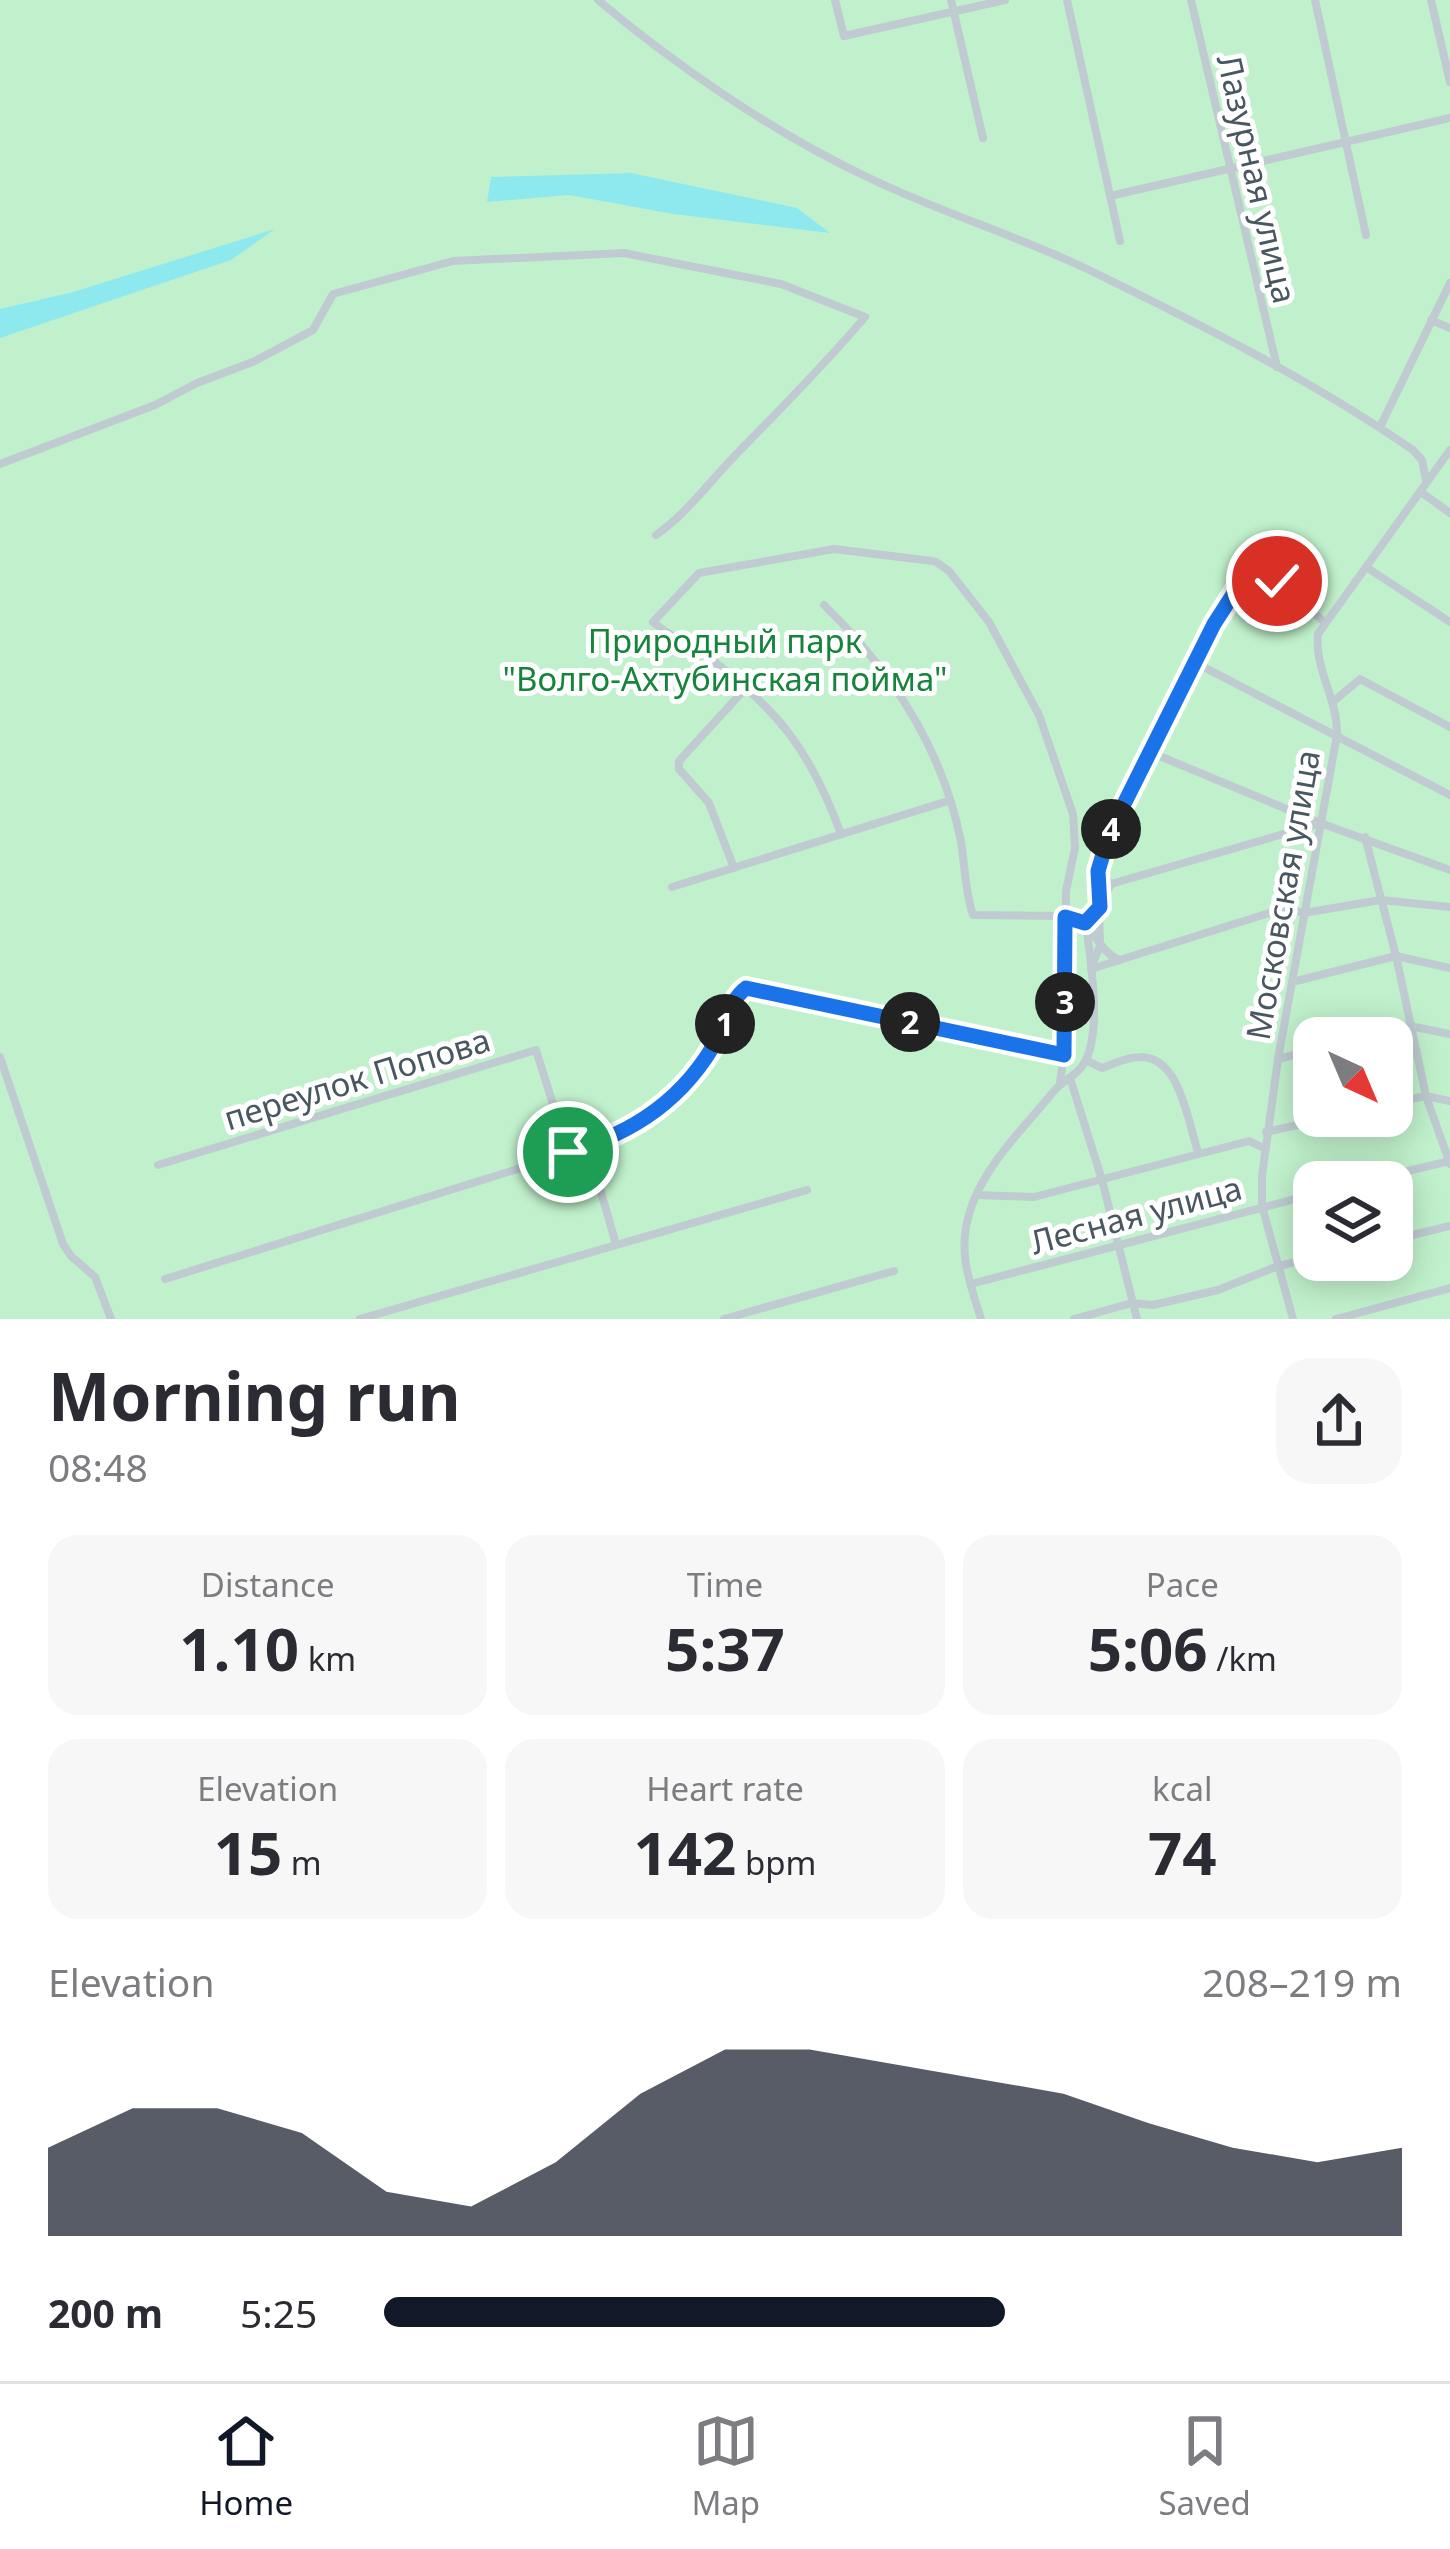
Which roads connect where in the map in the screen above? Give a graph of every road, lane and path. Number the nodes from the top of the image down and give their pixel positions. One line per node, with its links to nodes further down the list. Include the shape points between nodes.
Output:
1 (598, 0): 21 (street, via 821,153 1082,267)
2 (836, 0): 9 (street, via 844,36)
3 (951, 0): 9 (street)
4 (1005, 0): 9 (street)
5 (1067, 0): 15 (street)
6 (1191, 0): 14 (street, Лазурная улица)
7 (1315, 0): 13 (street)
8 (1431, 0): 10 (street)
9 (954, 11): 12 (street)
10 (1450, 82)
11 (1450, 118): 13 (street)
12 (983, 138)
13 (1347, 142): 14 (street); 16 (street)
14 (1229, 171): 15 (street); 21 (street, Лазурная улица)
15 (1110, 196): 17 (street)
16 (1366, 235)
17 (1120, 241)
18 (1450, 283): 19 (street)
19 (1431, 320): 20 (street); 22 (street)
20 (1450, 328)
21 (1278, 368): 22 (street)
22 (1380, 427): 26 (street, via 1422,460)
23 (1450, 449): 24 (street)
24 (1447, 461): 26 (street)
25 (0, 464): 29 (street, via 255,362 313,330 333,294 453,261 624,253 781,284 865,317)
26 (1426, 481): 27 (street)
27 (1421, 492): 28 (street); 30 (street)
28 (1450, 513)
29 (656, 535)
30 (1365, 567): 32 (street); 33 (street)
31 (824, 605): 41 (street, via 906,700)
32 (1323, 621): 34 (street, via 1277,581 1245,576); 36 (street, Московская улица, via 1316,646)
33 (1450, 622)
34 (1194, 662): 38 (street); 39 (street)
35 (746, 689): 43 (street, via 803,749); 45 (street, via 679,761 709,803); 54 (street, via 653,622 699,573 834,550 934,561 949,571 988,621 1039,715 1073,814)
36 (1334, 702): 37 (street, via 1360,679); 38 (street, Московская улица)
37 (1450, 727)
38 (1337, 734): 40 (street); 42 (street, Московская улица)
39 (1149, 752): 42 (street); 47 (street)
40 (1450, 795)
41 (948, 801): 43 (street); 54 (street, via 973,915)
42 (1320, 824): 44 (street); 48 (street); 53 (street, Московская улица)
43 (841, 834): 45 (street)
44 (1365, 837): 46 (street); 50 (street)
45 (734, 868): 49 (street)
46 (1450, 869)
47 (1098, 871): 48 (street); 51 (street)
48 (1111, 884): 51 (street)
49 (672, 887)
50 (1381, 901): 52 (street); 53 (street); 57 (street)
51 (1100, 907): 55 (street); 56 (street)
52 (1450, 907)
53 (1304, 913): 58 (street, via 1285,908); 61 (street, Московская улица)
54 (1065, 917): 55 (street); 66 (street)
55 (1085, 923): 56 (street); 60 (street)
56 (1100, 946): 58 (street); 60 (street)
57 (1396, 956): 59 (street); 61 (street); 62 (street)
58 (1119, 960): 60 (street)
59 (1450, 968)
60 (1091, 969): 70 (street)
61 (1292, 982): 69 (street, Московская улица)
62 (1408, 1017)
63 (1413, 1027): 64 (street)
64 (1450, 1034)
65 (1413, 1039): 72 (street)
66 (1064, 1055): 71 (street); 77 (street, via 752,987 740,992 705,1060 670,1101)
67 (1293, 1055): 69 (street)
68 (0, 1058): 100 (street, via 63,1244 95,1277)
69 (1278, 1059): 76 (street, Московская улица)
70 (1086, 1060): 71 (street); 80 (street, via 1102,1068 1132,1058 1161,1064)
71 (1065, 1081): 84 (street); 86 (street, via 1009,1143)
72 (1426, 1096): 73 (street); 74 (street); 81 (street)
73 (1413, 1099)
74 (1450, 1100)
75 (1293, 1126): 76 (street)
76 (1266, 1132): 78 (street, Московская улица)
77 (588, 1147): 79 (street); 91 (street)
78 (1264, 1148): 80 (street, via 1249,1141); 88 (street, Московская улица)
79 (568, 1152): 82 (street, переулок Попова, via 536,1050); 96 (street)
80 (1198, 1152): 84 (street)
81 (1450, 1162): 83 (street)
82 (158, 1165)
83 (1413, 1170)
84 (1102, 1180): 86 (street, via 1018,1200); 92 (street)
85 (808, 1190): 91 (street)
86 (977, 1195): 97 (street, via 964,1253)
87 (1293, 1199): 88 (street, Лесная улица)
88 (1262, 1206): 92 (street, Лесная улица); 94 (street, Московская улица)
89 (1450, 1226): 90 (street)
90 (1413, 1235)
91 (616, 1244): 101 (street)
92 (1118, 1244): 97 (street, Лесная улица); 99 (street)
93 (1293, 1263): 94 (street)
94 (1278, 1266): 99 (street, via 1218,1290); 106 (street, Московская улица)
95 (894, 1271): 102 (street)
96 (165, 1279)
97 (971, 1284): 103 (street)
98 (1450, 1288): 107 (street)
99 (1132, 1303): 104 (street); 105 (street)
100 (111, 1319)
101 (360, 1319)
102 (724, 1319)
103 (981, 1319)
104 (1075, 1319)
105 (1137, 1319)
106 (1293, 1319)
107 (1336, 1319)

